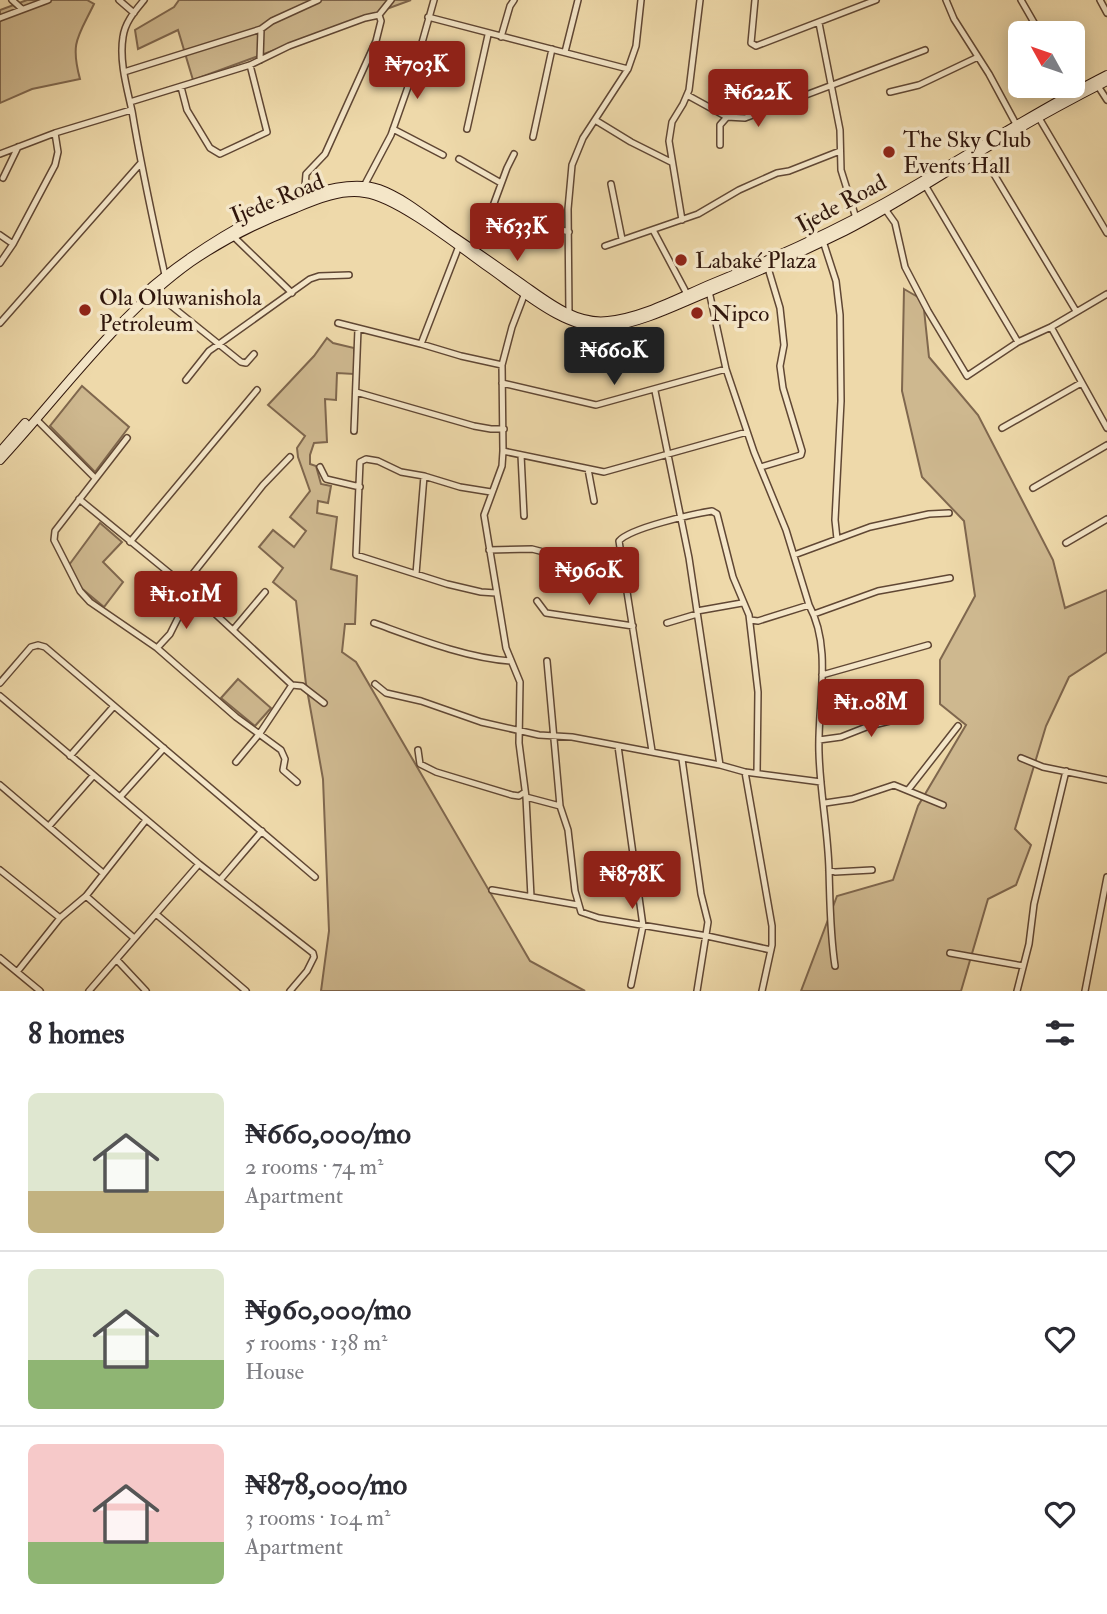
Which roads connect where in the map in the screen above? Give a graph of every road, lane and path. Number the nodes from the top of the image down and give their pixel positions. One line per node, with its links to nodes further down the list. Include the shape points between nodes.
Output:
1 (12, 0): 17 (street)
2 (48, 0): 17 (street)
3 (119, 0): 18 (street)
4 (144, 0): 18 (street)
5 (318, 0): 25 (street)
6 (391, 0): 20 (street)
7 (434, 0): 22 (street)
8 (514, 0): 27 (street)
9 (579, 0): 30 (street)
10 (641, 0): 34 (street)
11 (700, 0): 42 (street)
12 (755, 0): 24 (street, via 751,43 757,46)
13 (876, 0): 24 (street)
14 (946, 0): 31 (street)
15 (1021, 0): 23 (street)
16 (1100, 0): 19 (street)
17 (22, 9): 21 (street)
18 (134, 13): 35 (street, via 122,41)
19 (1107, 13)
20 (379, 15): 32 (street); 69 (street, via 376,41 325,154 306,174)
21 (0, 18)
22 (428, 18): 26 (street); 50 (street)
23 (1033, 21)
24 (819, 23): 39 (street)
25 (261, 29): 32 (street); 35 (street)
26 (488, 34): 27 (street); 51 (street)
27 (500, 37): 28 (street)
28 (552, 49): 30 (street); 53 (street)
29 (925, 50): 39 (street)
30 (565, 52): 34 (street)
31 (978, 57): 41 (street, via 919,85); 49 (street)
32 (260, 60): 33 (street)
33 (250, 65): 40 (street); 40 (street, via 266,134 220,153 210,148 187,110)
34 (628, 69): 48 (street)
35 (124, 72): 45 (street)
36 (1107, 75): 38 (main road, Ijede Road)
37 (1103, 83): 44 (street); 47 (main road, Ijede Road)
38 (1085, 84)
39 (831, 85): 46 (street, via 757,116); 56 (street)
40 (181, 87): 45 (street)
41 (890, 92)
42 (687, 95): 46 (street); 62 (street, via 672,122)
43 (1058, 98): 49 (main road, Ijede Road)
44 (1107, 100)
45 (131, 106): 52 (street); 63 (street)
46 (727, 117): 54 (street, via 721,124)
47 (1039, 118): 57 (main road, Ijede Road); 76 (street)
48 (595, 120): 62 (street); 75 (street, via 570,173)
49 (1016, 124): 71 (main road, Ijede Road)
50 (393, 129): 59 (street); 68 (street)
51 (467, 129)
52 (55, 133): 55 (street); 81 (street, via 55,165)
53 (533, 138)
54 (720, 145)
55 (18, 147): 58 (street); 64 (street)
56 (840, 151): 71 (street); 72 (street, via 777,173)
57 (980, 151): 67 (main road, Ijede Road); 95 (street)
58 (0, 154)
59 (443, 155)
60 (514, 155): 65 (street)
61 (459, 159): 65 (street)
62 (671, 162): 72 (street)
63 (140, 164): 87 (street); 97 (street)
64 (3, 178)
65 (501, 183): 84 (street)
66 (611, 184): 79 (street)
67 (925, 185): 70 (main road, Ijede Road); 101 (street)
68 (363, 186): 69 (main road, Ijede Road, via 338,187); 84 (main road, Ijede Road, via 423,214)
69 (304, 198): 87 (main road, Ijede Road, via 231,231)
70 (885, 209): 80 (main road, Ijede Road); 101 (street, via 895,223 905,267 967,376)
71 (856, 218): 94 (main road, Ijede Road)
72 (682, 220): 74 (street)
73 (539, 224): 75 (street)
74 (653, 230): 79 (street); 94 (street)
75 (569, 232): 96 (street)
76 (1107, 233)
77 (0, 235): 81 (street)
78 (233, 236): 82 (main road, Ijede Road, via 305,204 338,193 363,192 386,200); 90 (main road, Ijede Road); 91 (street)
79 (622, 239): 83 (street)
80 (823, 241): 86 (main road, Ijede Road); 144 (street, via 836,281 840,315)
81 (13, 244): 85 (street)
82 (459, 246): 92 (main road, Ijede Road); 103 (street)
83 (605, 246)
84 (474, 250): 96 (main road, Ijede Road)
85 (0, 263)
86 (768, 268): 89 (main road, Ijede Road); 131 (street, via 780,308 783,388 802,451)
87 (165, 275): 122 (main road, Ijede Road, via 129,308)
88 (349, 275): 91 (street, via 319,276)
89 (709, 291): 92 (main road, Ijede Road, via 632,322 596,328 574,323); 106 (street)
90 (154, 292): 102 (street); 115 (main road, Ijede Road)
91 (292, 293): 102 (street)
92 (525, 293): 105 (street)
93 (1107, 294): 95 (street)
94 (687, 295): 96 (main road, Ijede Road, via 609,321)
95 (1076, 312): 99 (street)
96 (569, 314)
97 (0, 323)
98 (338, 323): 100 (street)
99 (1051, 327): 101 (street); 109 (street)
100 (358, 329): 103 (street); 112 (street)
101 (1018, 342)
102 (219, 344): 104 (street, via 243,363); 107 (street)
103 (421, 344): 105 (street)
104 (254, 354)
105 (502, 365): 108 (street)
106 (726, 369): 111 (street); 120 (street)
107 (186, 380)
108 (502, 383): 111 (street, via 596,405); 118 (street)
109 (1081, 383): 114 (street); 116 (street)
110 (257, 390): 145 (street)
111 (655, 390): 127 (street)
112 (356, 392): 118 (street, via 474,426); 119 (street)
113 (1107, 410): 114 (street)
114 (1099, 414): 117 (street)
115 (36, 419): 122 (main road, Ijede Road); 134 (street)
116 (1002, 428)
117 (1107, 428)
118 (504, 429): 124 (street)
119 (354, 431)
120 (747, 432): 127 (street); 131 (street)
121 (127, 438): 134 (street)
122 (14, 440): 125 (main road, Ijede Road); 129 (main road, Ijede Road)
123 (1107, 445): 136 (street)
124 (503, 451): 126 (street); 137 (street)
125 (0, 452)
126 (521, 455): 132 (street); 141 (street)
127 (667, 455): 132 (street, via 613,471); 142 (street)
128 (290, 457): 152 (street)
129 (0, 460)
130 (320, 467): 135 (street, via 326,479)
131 (761, 467): 148 (street)
132 (588, 469): 139 (street)
133 (424, 475): 135 (street, via 366,459 360,462); 137 (street); 150 (street)
134 (95, 478): 138 (street)
135 (360, 487): 150 (street, via 356,555)
136 (1033, 488)
137 (491, 492): 147 (street, via 484,515)
138 (79, 499): 145 (street); 167 (street, via 53,536 71,575 90,602)
139 (594, 501)
140 (949, 513): 144 (street, via 870,527)
141 (524, 516)
142 (680, 519): 157 (street, via 709,511 717,514); 159 (street); 164 (street, via 620,539)
143 (1107, 519): 146 (street)
144 (837, 538): 148 (street)
145 (130, 542): 152 (street)
146 (1066, 543)
147 (489, 551): 149 (street, via 533,549); 154 (street)
148 (794, 555): 158 (street)
149 (559, 556)
150 (416, 574): 154 (street)
151 (950, 578): 160 (street, via 878,591)
152 (184, 585): 155 (street)
153 (265, 592): 165 (street)
154 (496, 593): 168 (street)
155 (199, 599): 165 (street); 167 (street, via 179,616)
156 (537, 601): 164 (street, via 546,613)
157 (742, 603): 159 (street); 161 (street)
158 (809, 605): 160 (street); 161 (street)
159 (697, 612): 163 (street); 191 (street)
160 (814, 614): 170 (street)
161 (750, 620): 194 (street, via 758,692)
162 (374, 623): 168 (street, via 489,659)
163 (667, 623)
164 (633, 626): 186 (street)
165 (233, 630): 173 (street)
166 (928, 645): 170 (street)
167 (158, 648): 180 (street)
168 (510, 660): 179 (street, via 520,682)
169 (547, 661): 181 (street)
170 (822, 675): 182 (street)
171 (0, 683): 176 (street, via 31,647 38,645)
172 (375, 684): 179 (street, via 386,693)
173 (292, 685): 175 (street, via 302,686); 180 (street)
174 (0, 696): 187 (street)
175 (324, 703)
176 (114, 706): 184 (street); 187 (street)
177 (919, 714): 182 (street)
178 (958, 726): 200 (street)
179 (519, 731): 181 (street); 201 (street)
180 (260, 733): 190 (street); 197 (street, via 281,750 283,770)
181 (554, 735): 183 (street); 205 (street)
182 (819, 740): 198 (street)
183 (618, 746): 186 (street); 224 (street)
184 (164, 748): 202 (street); 208 (street)
185 (418, 751): 201 (street, via 420,764 436,772)
186 (652, 751): 189 (street)
187 (70, 756): 195 (street)
188 (1021, 758): 192 (street)
189 (682, 759): 191 (street); 225 (street)
190 (236, 762)
191 (720, 765): 193 (street)
192 (1066, 771): 196 (street); 232 (street)
193 (745, 772): 194 (street); 227 (street, via 772,926)
194 (757, 773): 198 (street)
195 (93, 776): 202 (street); 207 (street)
196 (1107, 780)
197 (297, 782)
198 (821, 782): 203 (street)
199 (0, 785): 207 (street)
200 (908, 790): 203 (street, via 890,785); 204 (street)
201 (526, 795): 205 (street); 220 (street)
202 (120, 797): 206 (street)
203 (825, 803): 210 (street)
204 (943, 805)
205 (560, 806): 221 (street, via 568,830)
206 (146, 820): 209 (street); 213 (street)
207 (50, 826): 213 (street)
208 (262, 831): 214 (street); 217 (street)
209 (199, 864): 217 (street); 222 (street)
210 (829, 870): 211 (street); 231 (street)
211 (872, 870)
212 (2, 872): 216 (street); 223 (street)
213 (103, 873): 219 (street)
214 (315, 877)
215 (1107, 877): 243 (street)
216 (0, 880)
217 (220, 880): 239 (street, via 313,953 307,971)
218 (492, 890): 220 (street)
219 (86, 896): 223 (street); 226 (street)
220 (531, 897): 221 (street)
221 (578, 905): 224 (street, via 587,916)
222 (156, 914): 226 (street); 238 (street)
223 (60, 918): 233 (street)
224 (643, 926): 225 (street); 234 (street)
225 (707, 936): 227 (street); 240 (street)
226 (134, 938): 230 (street)
227 (771, 950): 241 (street)
228 (950, 953): 232 (street)
229 (0, 958): 233 (street)
230 (117, 960): 236 (street); 237 (street)
231 (835, 966)
232 (1023, 966): 242 (street)
233 (17, 972): 235 (street)
234 (631, 985)
235 (40, 991)
236 (89, 991)
237 (146, 991)
238 (246, 991)
239 (290, 991)
240 (697, 991)
241 (762, 991)
242 (1017, 991)
243 (1085, 991)

